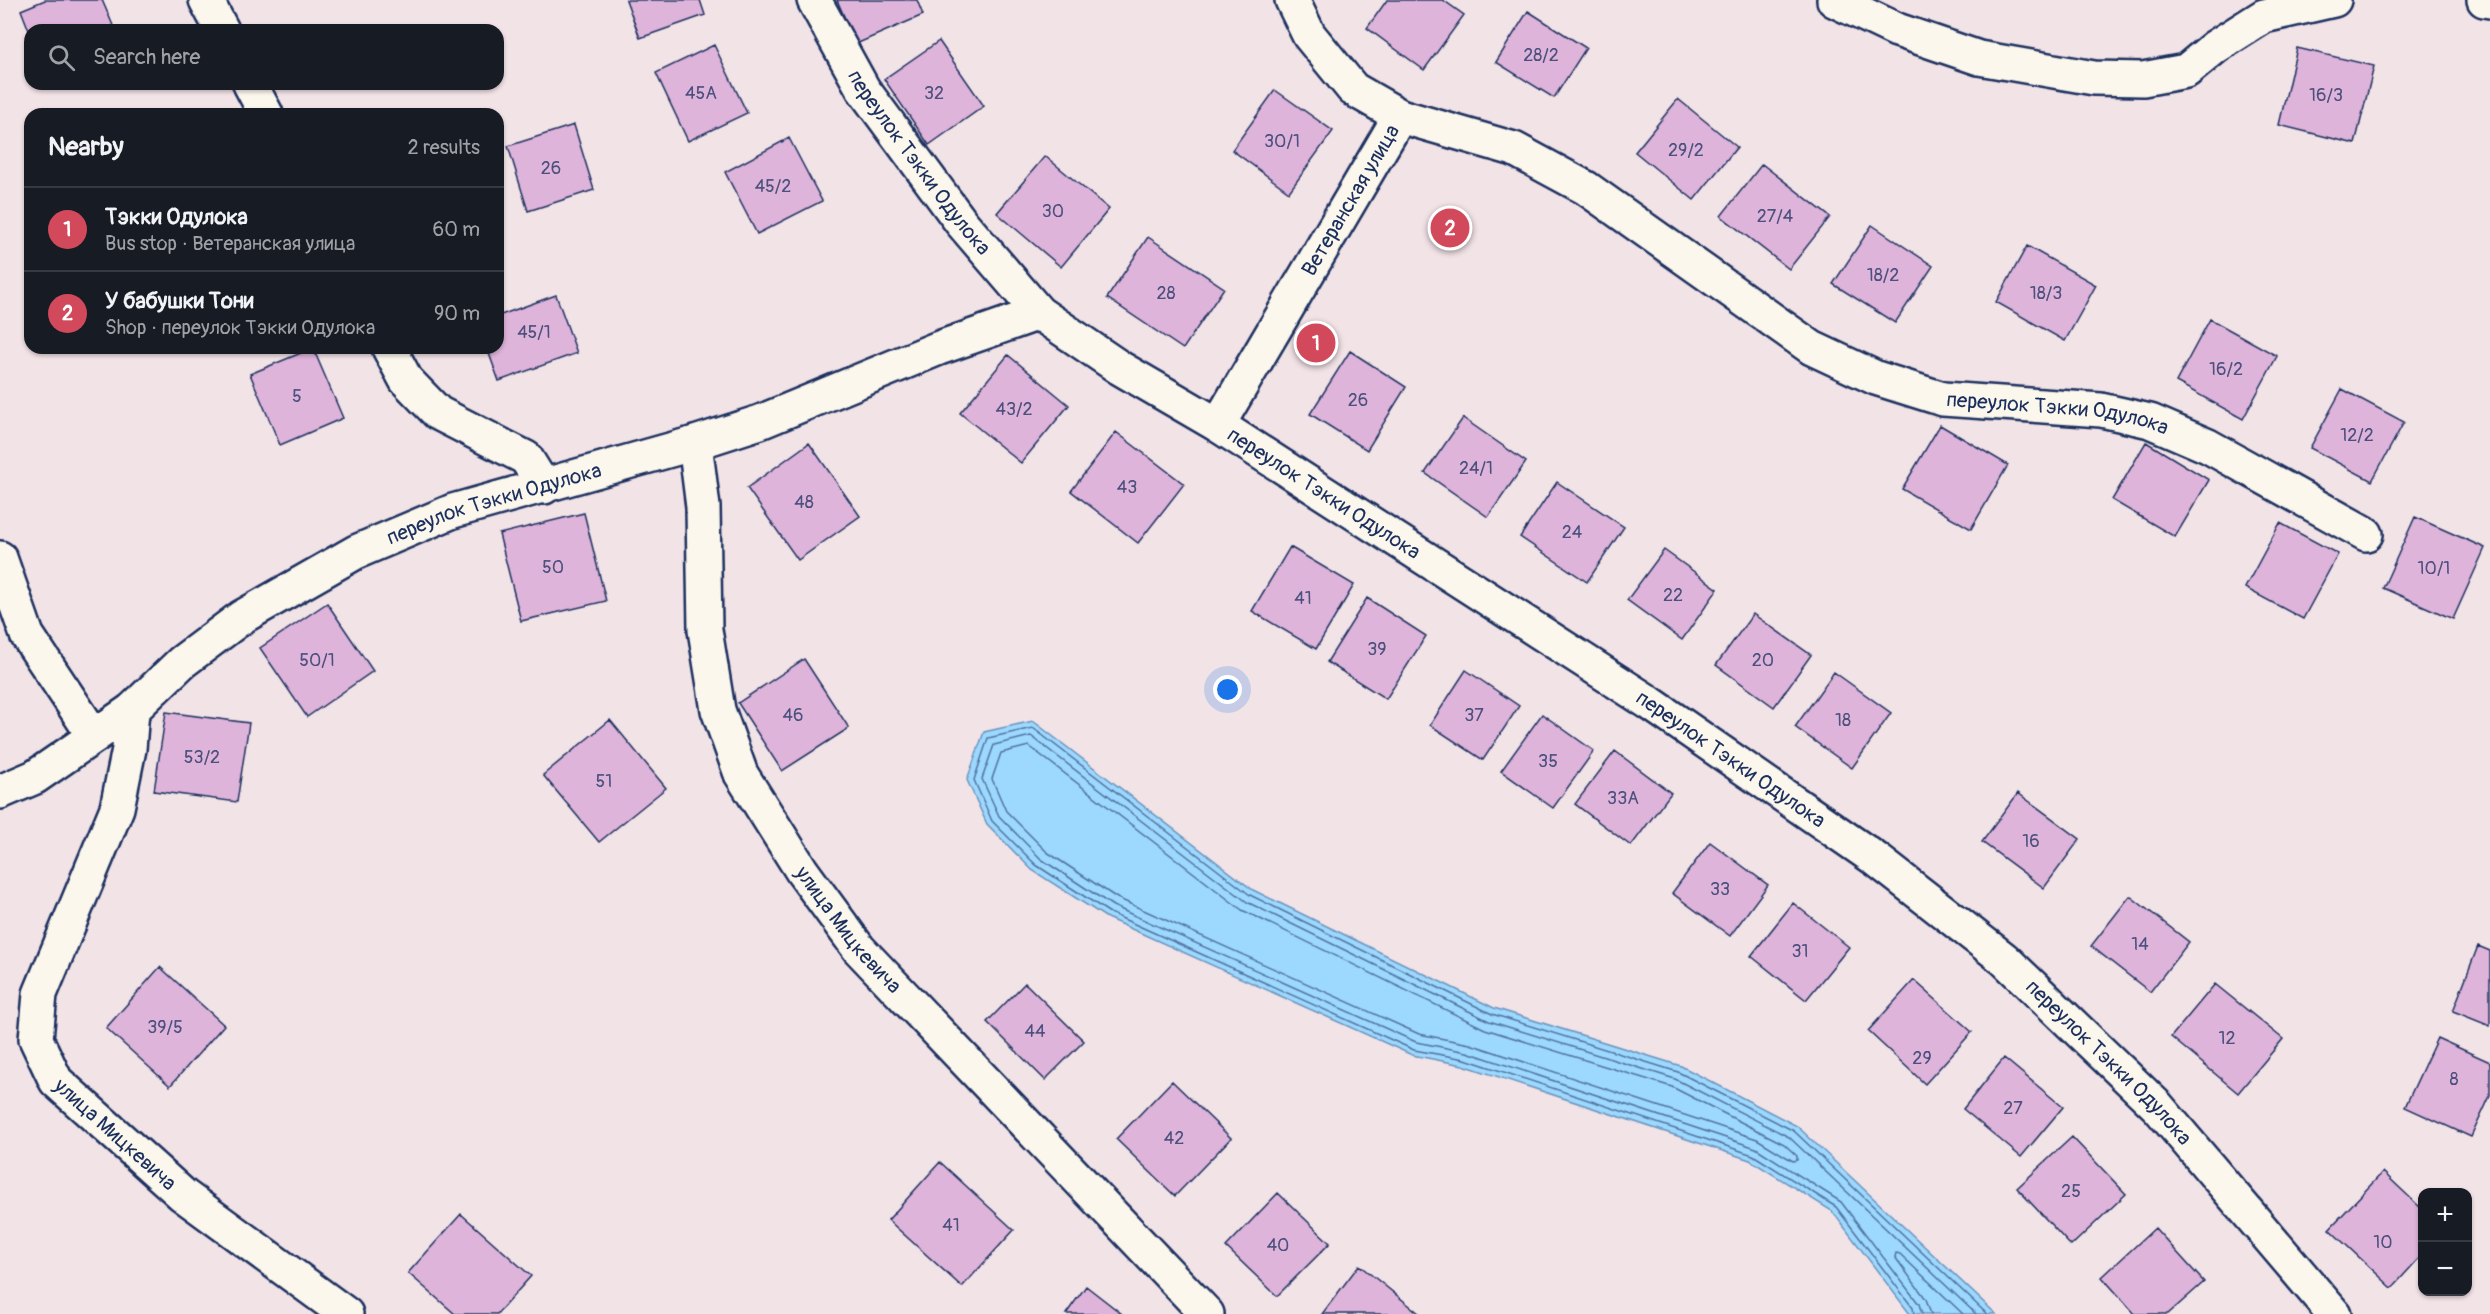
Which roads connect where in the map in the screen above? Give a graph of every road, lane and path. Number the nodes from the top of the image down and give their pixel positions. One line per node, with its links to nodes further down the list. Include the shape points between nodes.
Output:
1 (206, 0): 9 (street)
2 (814, 0): 13 (street, переулок Тэкки Одулока, via 863,89 961,222)
3 (1292, 0): 12 (street, Ветеранская улица, via 1309,35 1353,89)
4 (1834, 0): 8 (street, via 1897,30 1979,58 2094,78 2143,79 2186,71)
5 (2334, 0): 8 (street)
6 (2484, 0): 7 (street)
7 (2490, 1)
8 (2258, 8)
9 (219, 24)
10 (253, 90): 11 (street)
11 (263, 108)
12 (1400, 116): 15 (street, Ветеранская улица); 18 (street, переулок Тэкки Одулока, via 1514,149 1586,188 1812,348 1876,378 1943,399 2101,410 2150,421 2208,446)
13 (1039, 312): 15 (street, переулок Тэкки Одулока, via 1120,368); 16 (street, переулок Тэкки Одулока, via 939,348 760,422)
14 (392, 354): 17 (street, via 406,380 438,413 526,458)
15 (1218, 424): 25 (street, переулок Тэкки Одулока, via 1650,703 1877,860 2004,959 2158,1107)
16 (695, 443): 17 (street, переулок Тэкки Одулока); 24 (street, улица Мицкевича, via 703,507 705,630 718,710 741,774 802,871 859,949)
17 (544, 487): 20 (street, переулок Тэкки Одулока, via 453,511 356,552 242,617 182,662)
18 (2366, 534)
19 (0, 558): 21 (street, via 27,635)
20 (132, 710): 21 (street, переулок Тэкки Одулока); 23 (street, улица Мицкевича, via 117,808 40,994 36,1039 56,1081 166,1180)
21 (94, 736): 22 (street, переулок Тэкки Одулока, via 35,777)
22 (0, 792)
23 (346, 1314)
24 (1207, 1314)
25 (2334, 1314)

